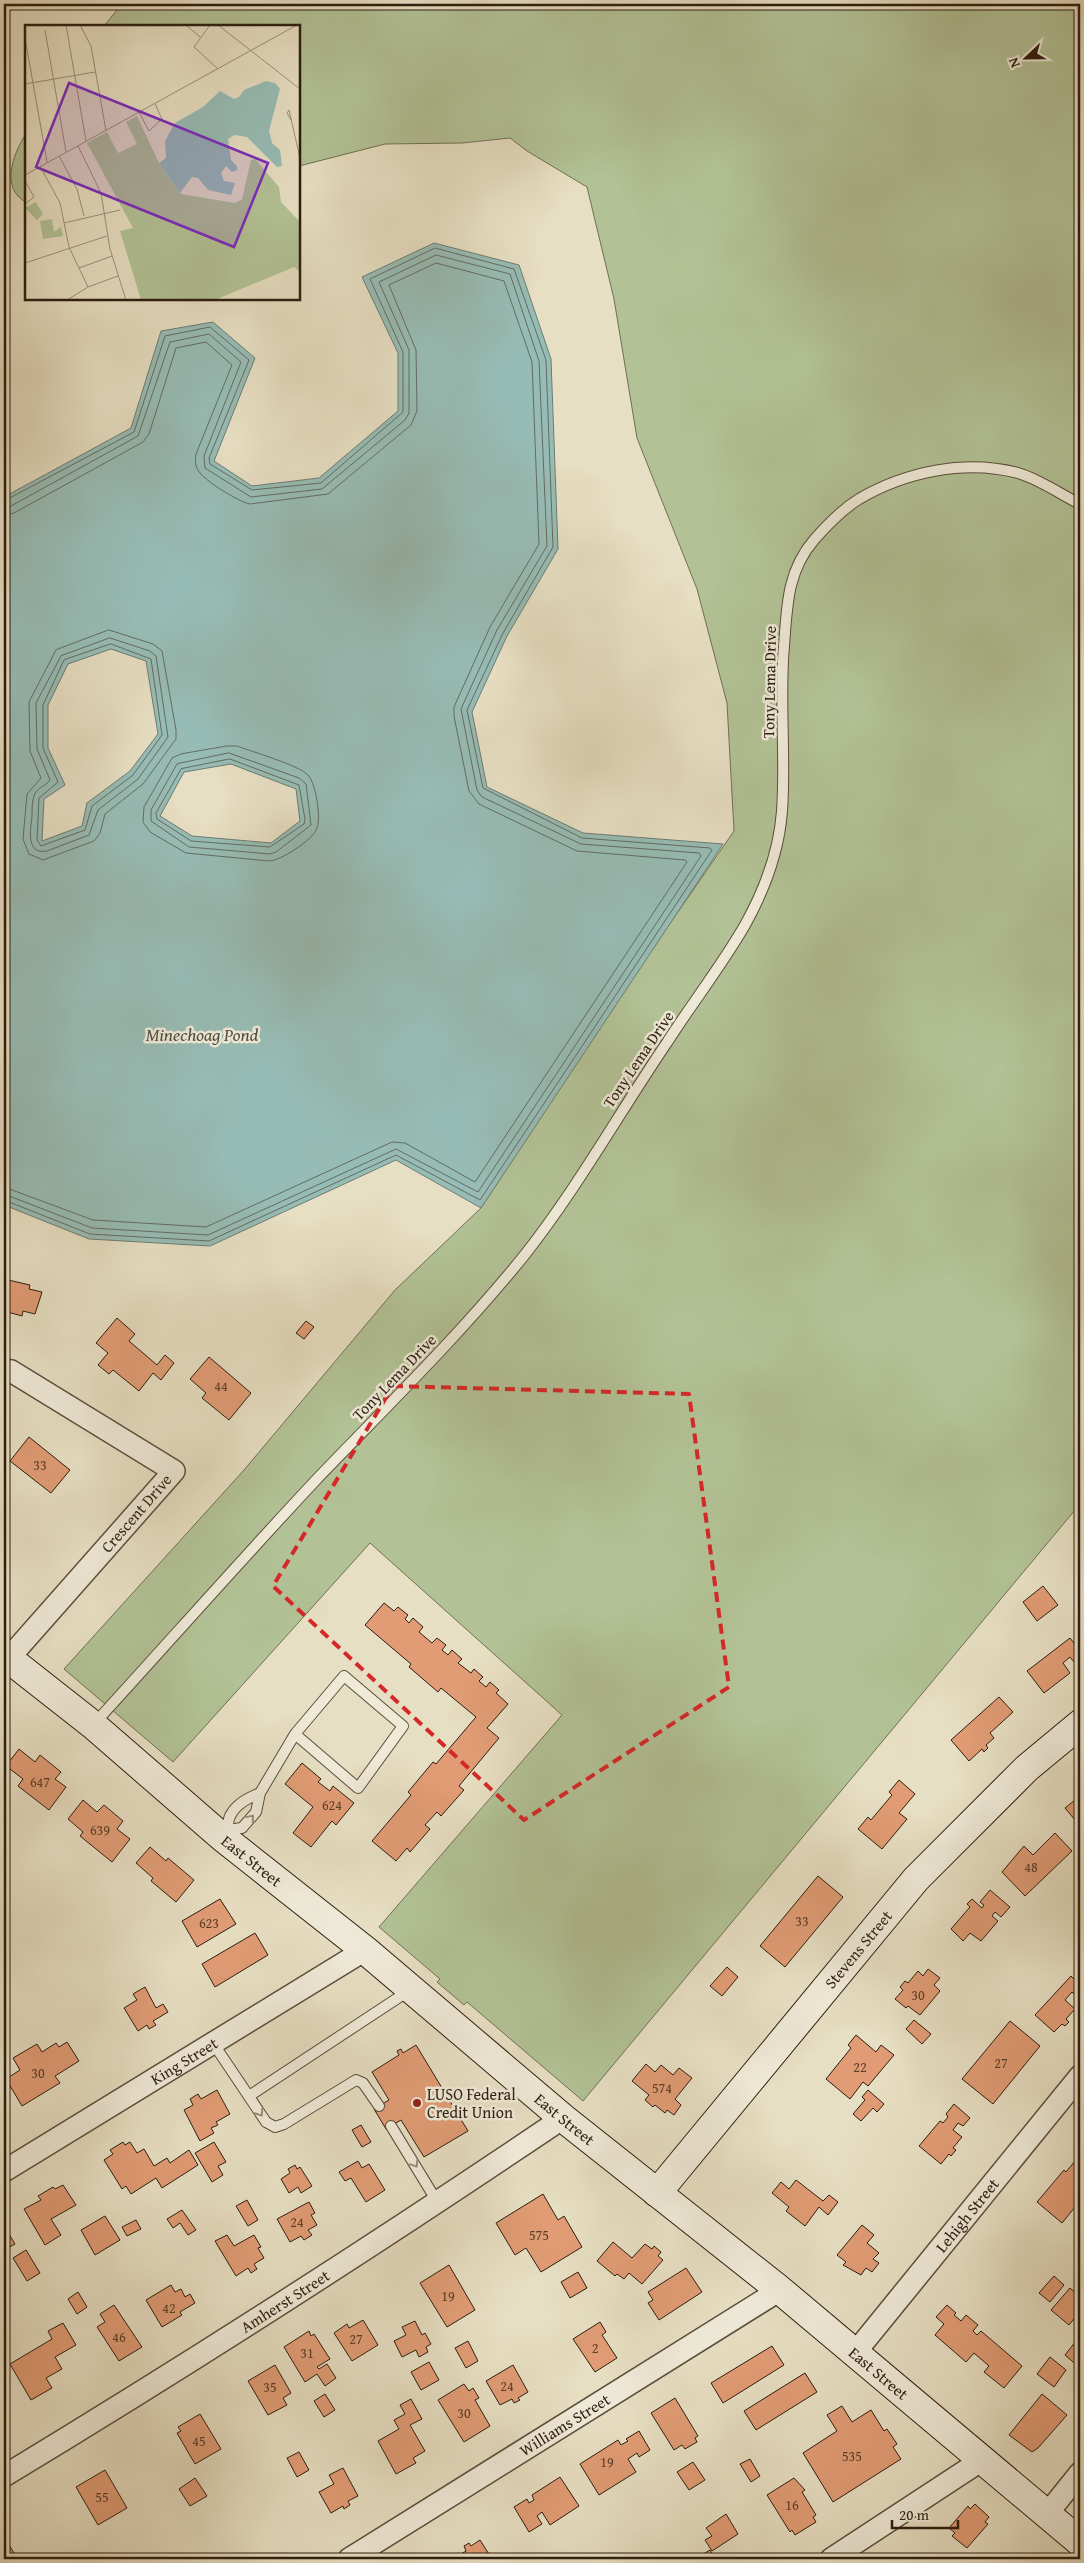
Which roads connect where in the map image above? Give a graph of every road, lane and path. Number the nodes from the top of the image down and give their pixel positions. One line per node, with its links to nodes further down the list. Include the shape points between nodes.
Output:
1 (1080, 504): 5 (lane, Tony Lema Drive, via 1024,475 968,466 910,477 879,489 855,501 811,543 788,588 785,611 781,674 782,810 777,846 771,870 745,925 570,1192 521,1259 443,1349 288,1510)
2 (4, 1370): 3 (street, Crescent Drive, via 28,1381 174,1471)
3 (6, 1657): 5 (main road, East Street)
4 (1080, 1724): 18 (main road, Stevens Street, via 1027,1768 916,1879)
5 (93, 1726): 8 (main road, East Street)
6 (296, 1734): 6 (lane, via 344,1676 403,1726 358,1788); 7 (lane)
7 (260, 1793): 8 (lane, via 243,1800 230,1816); 8 (lane, one-way to 7, via 242,1828 256,1812)
8 (225, 1833): 9 (main road, East Street)
9 (365, 1950): 10 (main road, East Street); 11 (street, King Street)
10 (410, 1990): 13 (lane); 15 (main road, East Street)
11 (213, 2043): 13 (lane); 17 (street, King Street)
12 (1080, 2076): 21 (street, Lehigh Street)
13 (248, 2096): 14 (lane, one-way to 14, via 266,2122 275,2127 356,2080 363,2083)
14 (379, 2106)
15 (563, 2118): 18 (main road, East Street); 19 (street, Amherst Street)
16 (391, 2126): 19 (lane, one-way to 19)
17 (4, 2171)
18 (657, 2193): 20 (main road, East Street)
19 (438, 2203): 24 (street, Amherst Street, via 151,2387)
20 (780, 2290): 21 (main road, East Street); 27 (street, Williams Street)
21 (854, 2354): 22 (main road, East Street)
22 (982, 2460): 25 (main road, East Street); 28 (street)
23 (1080, 2472): 25 (street)
24 (4, 2476)
25 (1047, 2514): 26 (main road, East Street)
26 (1080, 2542)
27 (349, 2559)
28 (832, 2559)

